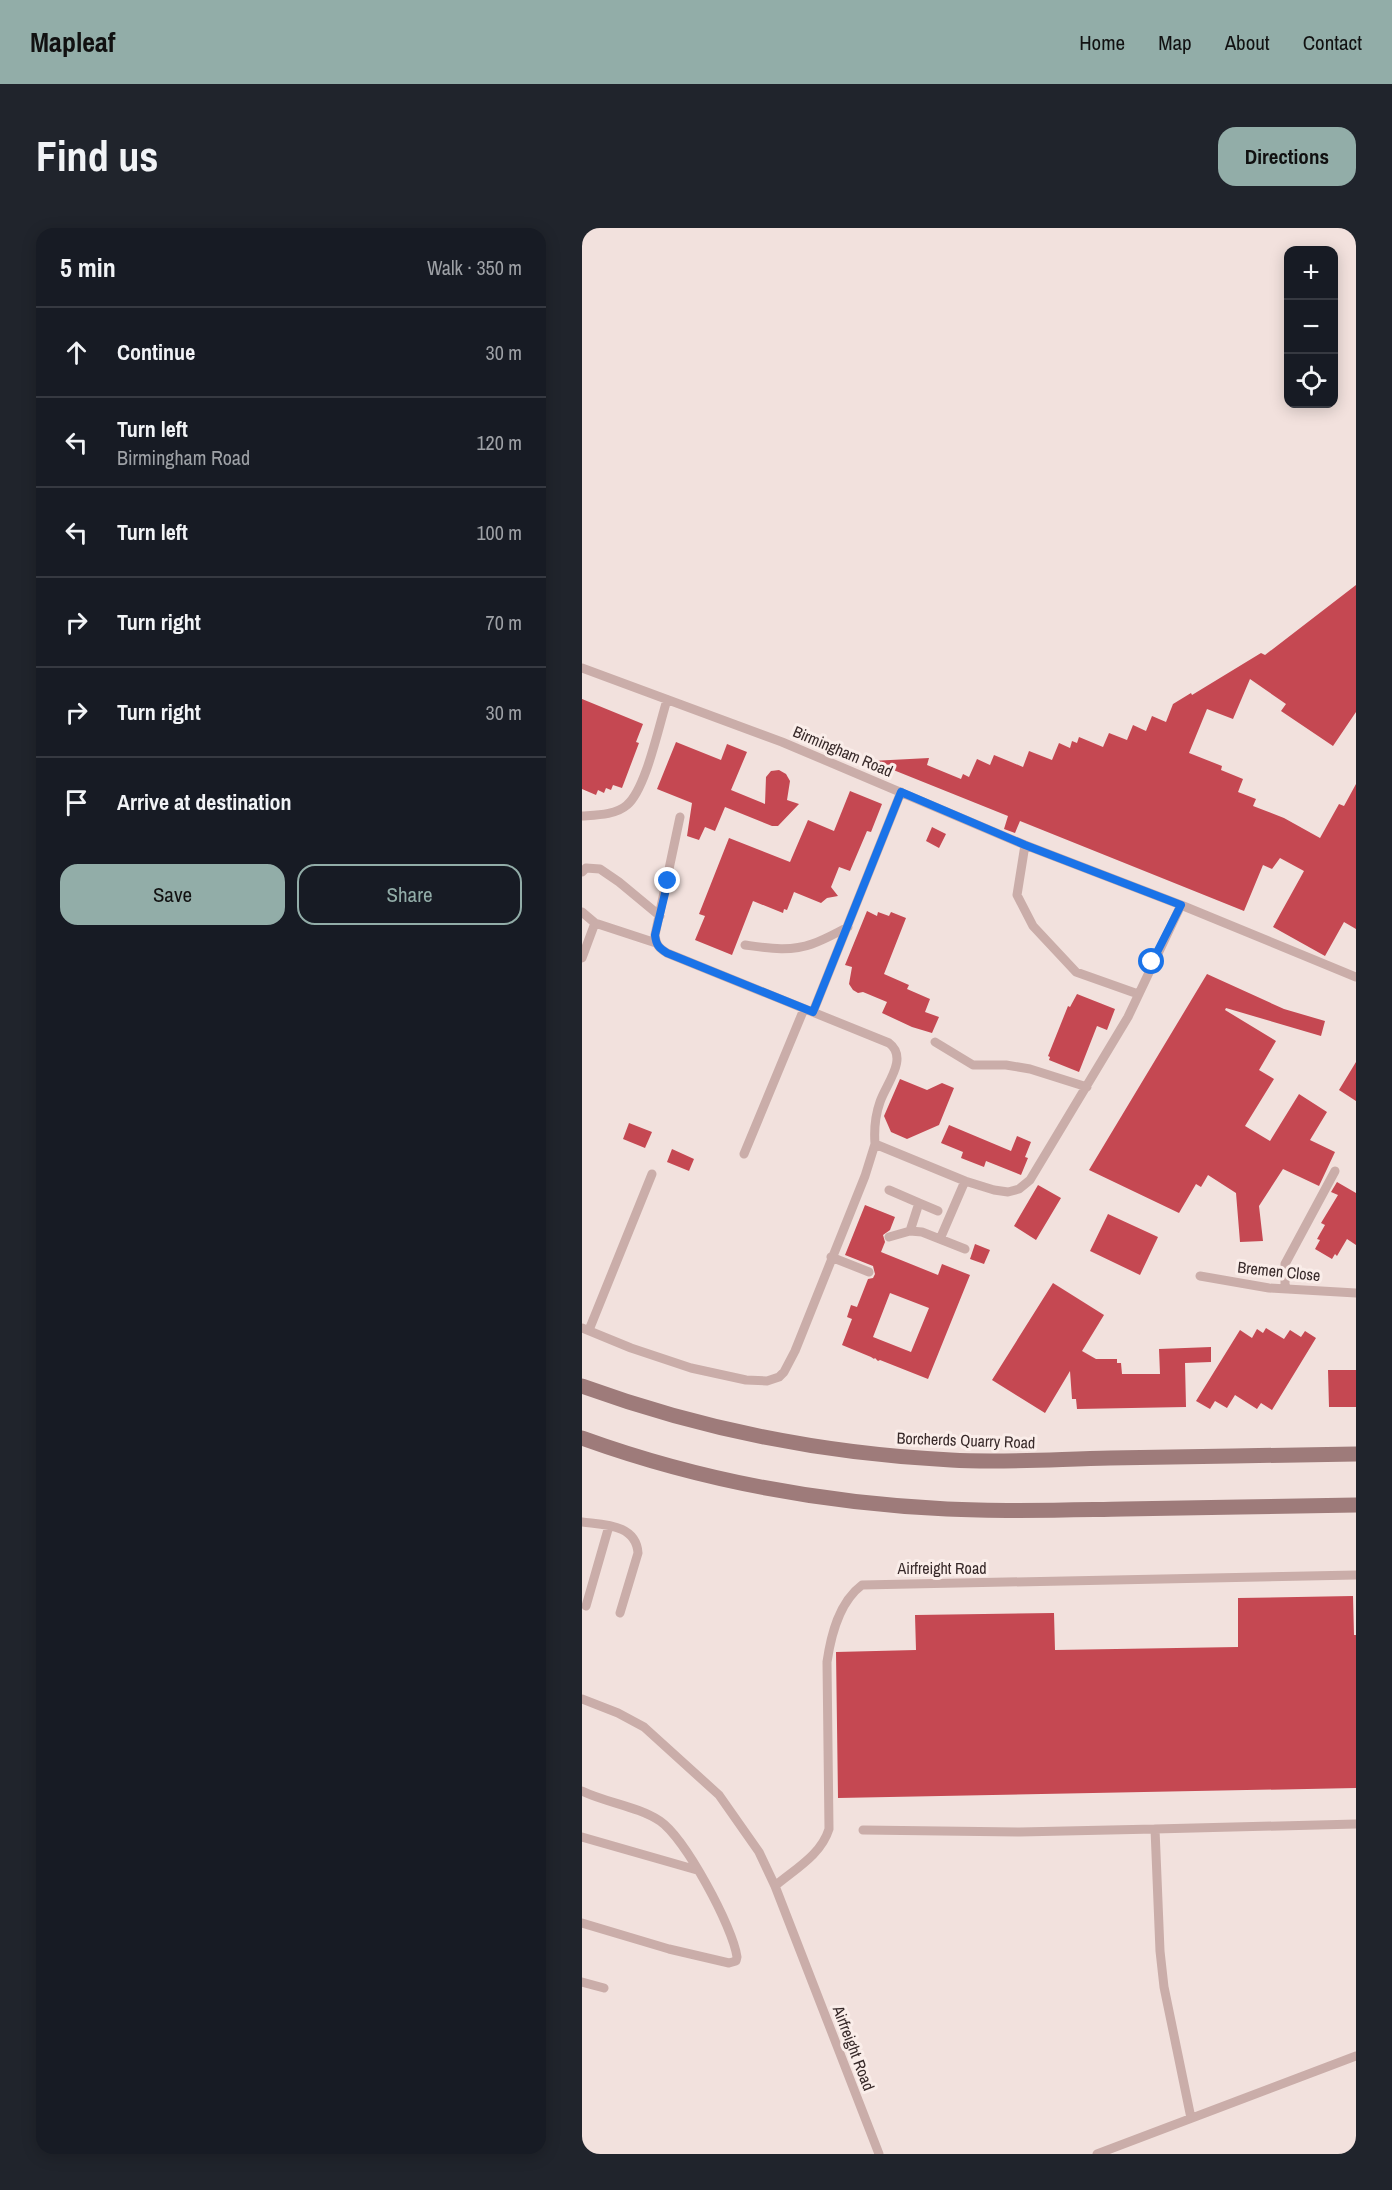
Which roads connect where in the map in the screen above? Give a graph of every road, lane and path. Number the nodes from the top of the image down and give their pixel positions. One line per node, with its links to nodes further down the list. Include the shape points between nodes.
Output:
1 (582, 668): 2 (lane, Birmingham Road)
2 (667, 700): 3 (lane, Birmingham Road); 4 (lane, via 645,772 627,805 602,815)
3 (901, 792): 6 (lane, Birmingham Road); 12 (lane)
4 (582, 816)
5 (680, 817): 10 (lane)
6 (1025, 845): 8 (lane, Birmingham Road); 17 (lane, via 1017,896 1033,926 1076,972)
7 (582, 872): 10 (lane, via 586,868 600,869)
8 (1181, 905): 16 (lane, Birmingham Road); 17 (lane)
9 (582, 912): 11 (lane)
10 (660, 916): 13 (lane)
11 (595, 923): 13 (lane); 15 (lane)
12 (848, 927): 14 (lane, via 802,947 777,950); 18 (lane)
13 (656, 943): 18 (lane, via 667,953)
14 (745, 945)
15 (582, 958)
16 (1356, 977)
17 (1138, 994): 20 (lane)
18 (809, 1011): 21 (lane, via 889,1043 896,1050 898,1062 876,1116); 22 (lane)
19 (936, 1042): 20 (lane, via 973,1065 1030,1069)
20 (1087, 1087): 25 (lane, via 1025,1185 1008,1192)
21 (875, 1144): 25 (lane); 33 (lane)
22 (744, 1154)
23 (1335, 1171): 36 (lane, via 1285,1264)
24 (652, 1174): 38 (lane)
25 (965, 1181): 31 (lane)
26 (889, 1190): 27 (lane)
27 (919, 1203): 28 (lane); 29 (lane)
28 (938, 1211)
29 (910, 1231): 30 (lane); 31 (lane)
30 (889, 1237)
31 (940, 1239): 32 (lane)
32 (965, 1249)
33 (831, 1257): 34 (lane); 38 (lane, via 795,1351 784,1372 773,1380 747,1380 691,1368)
34 (869, 1272)
35 (1200, 1276): 36 (lane, Bremen Close)
36 (1285, 1289): 37 (lane, Bremen Close)
37 (1356, 1293)
38 (585, 1329)
39 (582, 1386): 41 (main road, Borcherds Quarry Road, via 749,1434 904,1457 1027,1462)
40 (582, 1438): 42 (main road, via 726,1479 891,1505 1024,1511)
41 (1356, 1454)
42 (1356, 1505)
43 (582, 1522): 44 (lane)
44 (609, 1526): 46 (lane); 47 (lane, via 631,1535 637,1543 638,1553)
45 (1356, 1575): 55 (lane, Airfreight Road, via 862,1585 846,1602 828,1653 829,1829 822,1845 807,1861)
46 (586, 1606)
47 (621, 1613)
48 (582, 1699): 55 (lane, Airfreight Road, via 644,1727 712,1789 759,1852)
49 (584, 1794): 54 (lane, via 658,1820 676,1836)
50 (1356, 1824): 51 (lane)
51 (1155, 1829): 52 (lane); 60 (lane, via 1164,1987)
52 (863, 1830)
53 (582, 1837): 54 (lane)
54 (697, 1870): 56 (lane, via 737,1952 733,1963)
55 (775, 1886): 61 (lane, Airfreight Road)
56 (582, 1923)
57 (582, 1982): 58 (lane)
58 (604, 1988)
59 (1356, 2056): 60 (lane)
60 (1191, 2118): 62 (lane)
61 (879, 2154)
62 (1097, 2154)

